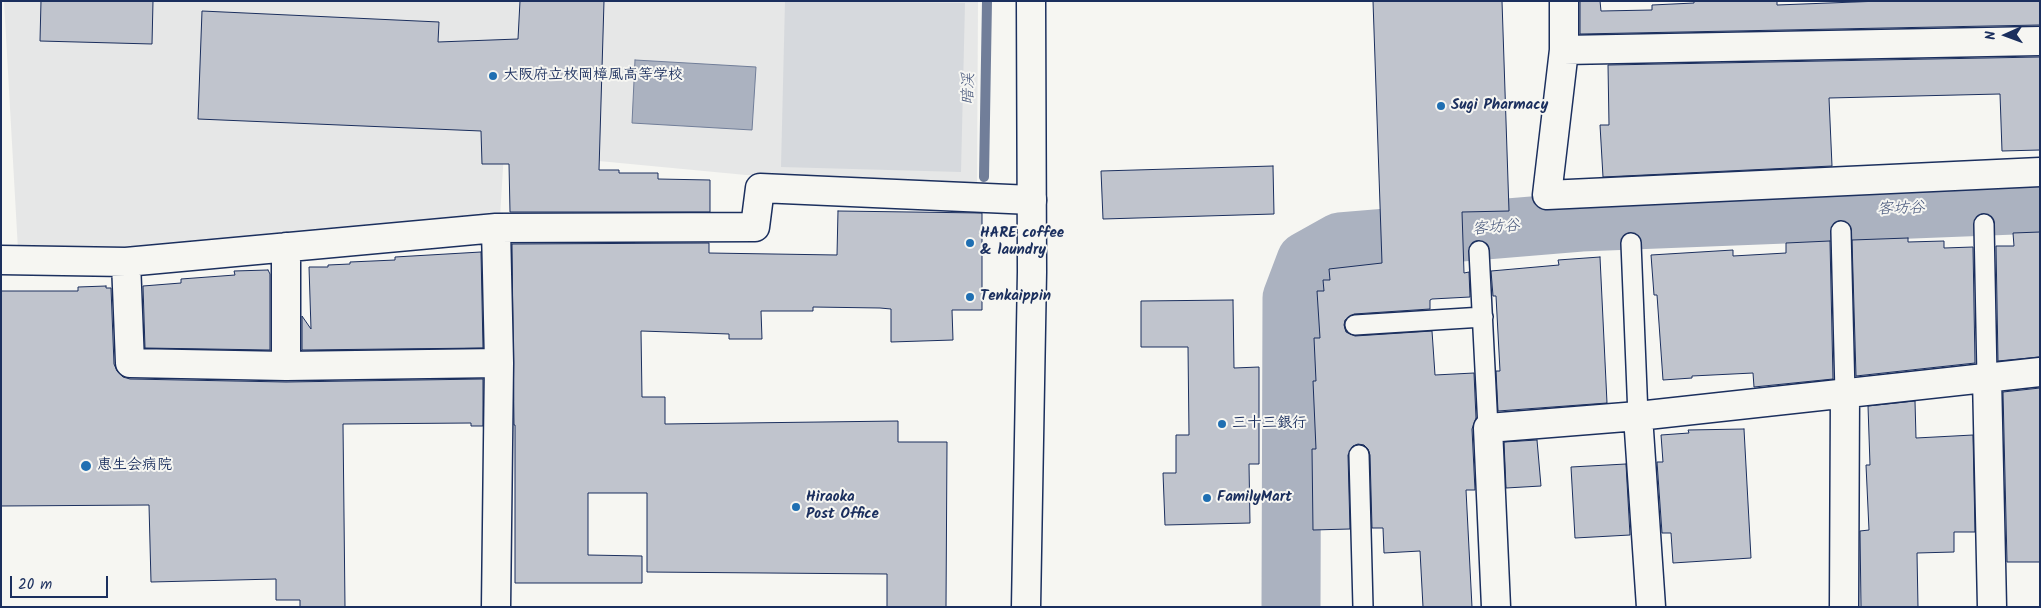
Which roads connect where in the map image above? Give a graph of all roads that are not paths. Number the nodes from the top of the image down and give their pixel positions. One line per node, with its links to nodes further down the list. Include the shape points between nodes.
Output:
1 (1031, 1): 6 (street)
2 (1564, 1): 4 (street)
3 (2040, 41): 4 (street)
4 (1564, 50): 5 (street, via 1547,196)
5 (2040, 172)
6 (1032, 200): 8 (street, via 760,188 755,227); 26 (street)
7 (1984, 224): 20 (lane)
8 (496, 228): 11 (street); 17 (street)
9 (1841, 231): 21 (lane)
10 (1631, 243): 22 (lane)
11 (286, 247): 14 (street); 18 (street)
12 (1479, 251): 15 (lane)
13 (1, 260): 14 (street)
14 (126, 262): 18 (street, via 130,363)
15 (1483, 318): 16 (lane); 23 (lane)
16 (1355, 325)
17 (499, 364): 18 (street); 25 (street)
18 (286, 366)
19 (2040, 372): 20 (street)
20 (1987, 376): 21 (street); 31 (street)
21 (1845, 394): 22 (street); 30 (street)
22 (1638, 416): 23 (street); 29 (street)
23 (1488, 428): 28 (street)
24 (1359, 454): 27 (lane)
25 (496, 607)
26 (1026, 607)
27 (1363, 607)
28 (1496, 607)
29 (1651, 607)
30 (1844, 607)
31 (1992, 607)

